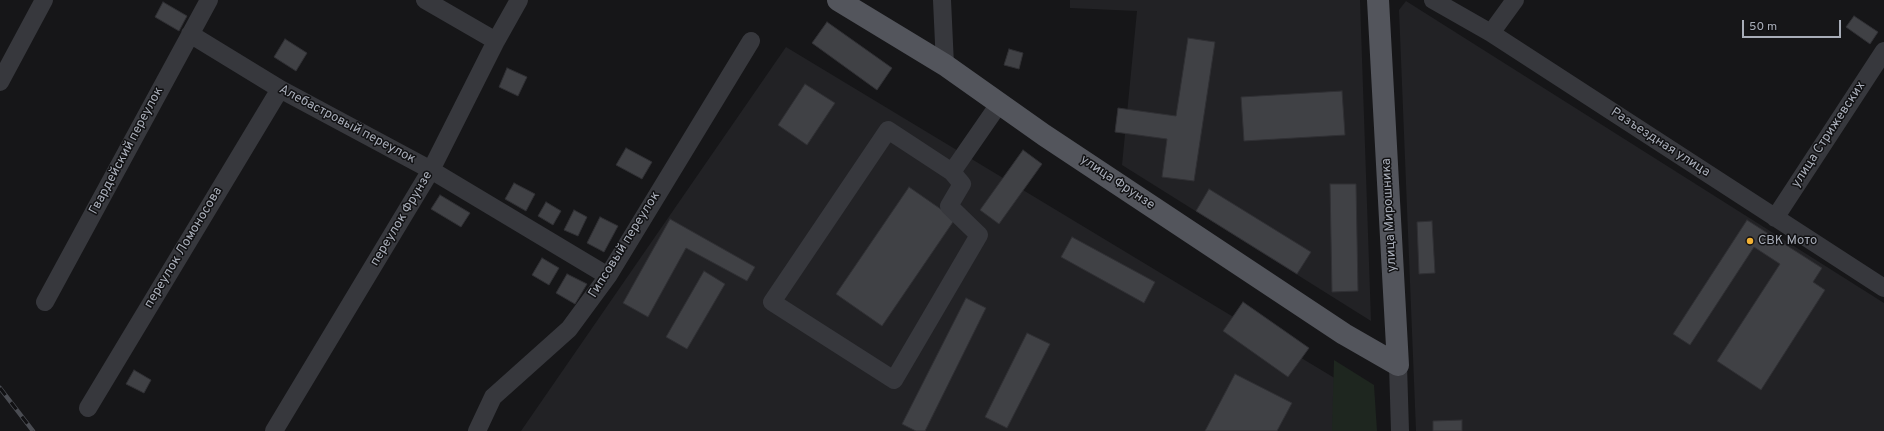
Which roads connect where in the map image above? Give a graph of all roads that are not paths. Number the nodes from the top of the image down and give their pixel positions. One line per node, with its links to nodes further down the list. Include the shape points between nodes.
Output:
1 (44, 0): 16 (street)
2 (209, 0): 11 (street, Гвардейский переулок)
3 (425, 0): 13 (street)
4 (519, 0): 13 (street, переулок Фрунзе)
5 (838, 0): 15 (main road, улица Фрунзе)
6 (942, 0): 15 (street)
7 (1378, 0): 25 (main road, улица Мирошника)
8 (1433, 0): 10 (street, Разъездная улица)
9 (1515, 0): 10 (street)
10 (1491, 33): 21 (street, Разъездная улица)
11 (190, 34): 17 (street, Алебастровый переулок); 24 (street, Гвардейский переулок)
12 (750, 40): 22 (street, Гипсовый переулок)
13 (496, 41): 19 (street, переулок Фрунзе)
14 (1884, 52): 21 (street, улица Стрижевских)
15 (945, 65): 18 (main road, улица Фрунзе)
16 (0, 82)
17 (280, 89): 19 (street, Алебастровый переулок); 26 (street, переулок Ломоносова)
18 (999, 104): 20 (street); 25 (main road, улица Фрунзе, via 1344,334)
19 (432, 170): 22 (street, Алебастровый переулок); 27 (street, переулок Фрунзе)
20 (952, 172): 20 (street, via 888,130 772,302 894,380 979,235 949,206 962,184)
21 (1775, 218): 23 (street, Разъездная улица)
22 (608, 276): 28 (street, Гипсовый переулок, via 569,329 493,398)
23 (1884, 288)
24 (45, 302)
25 (1398, 366): 29 (street, улица Мирошника)
26 (88, 408)
27 (274, 431)
28 (477, 431)
29 (1400, 431)

